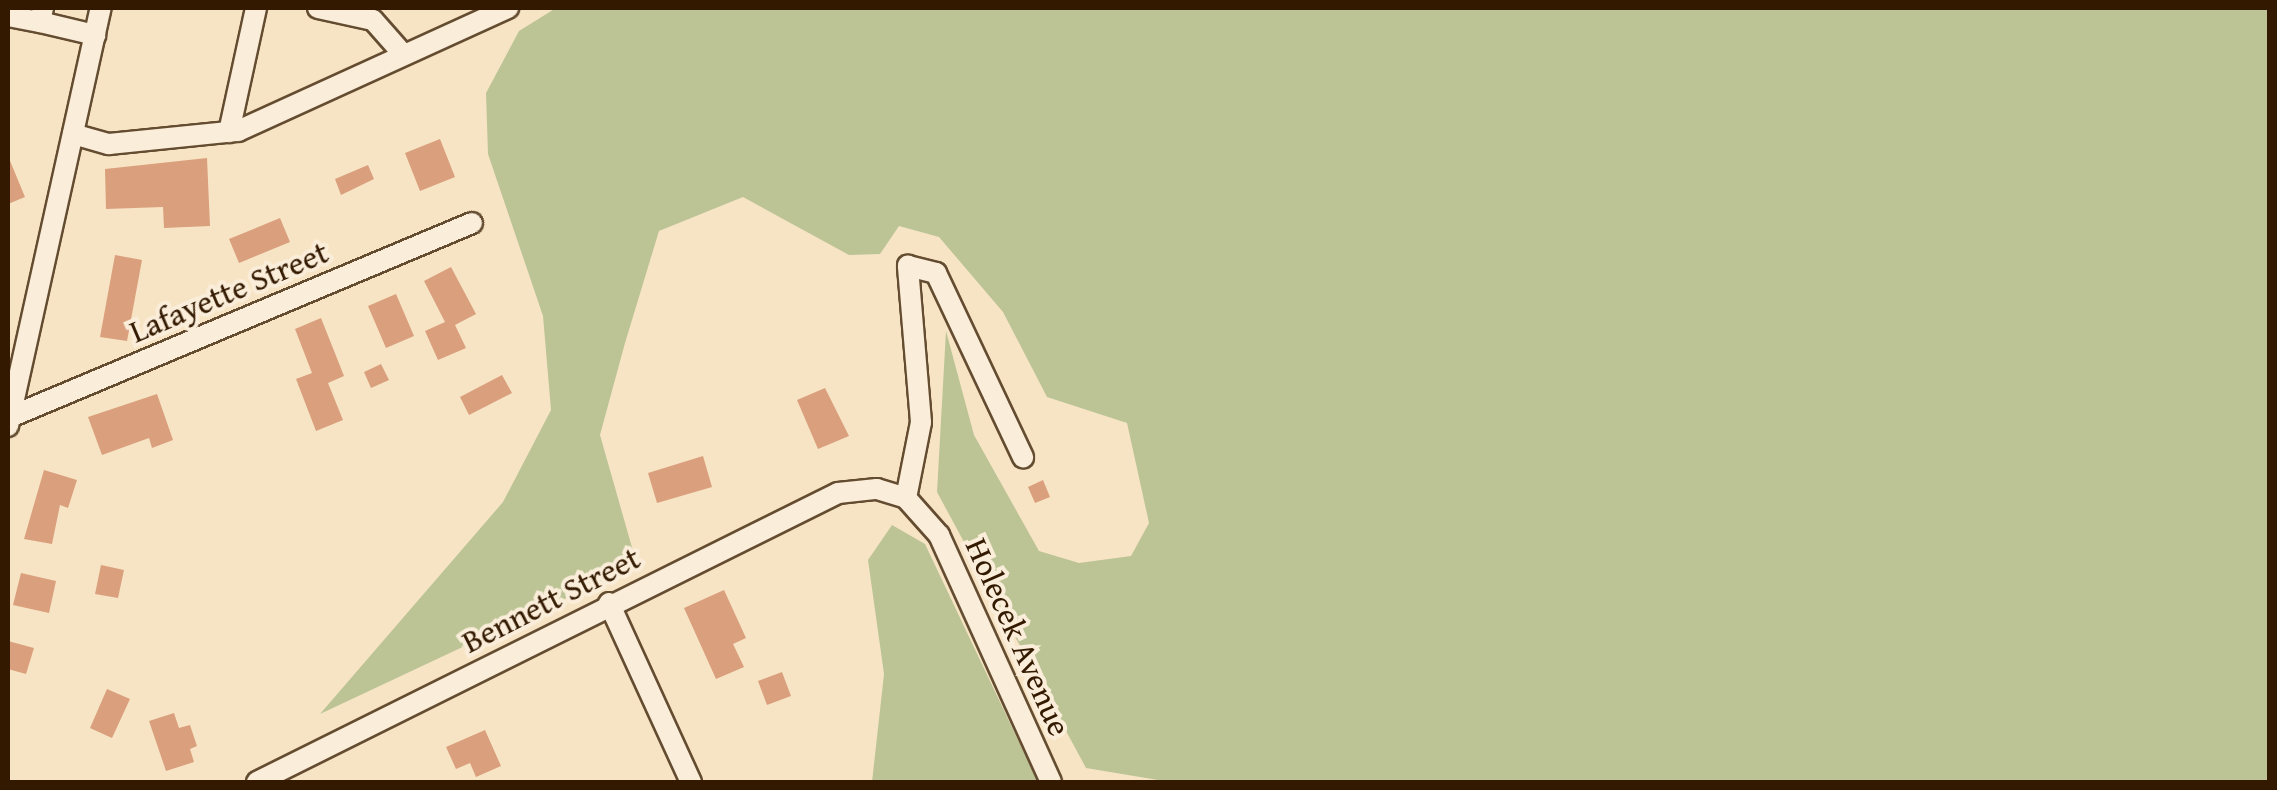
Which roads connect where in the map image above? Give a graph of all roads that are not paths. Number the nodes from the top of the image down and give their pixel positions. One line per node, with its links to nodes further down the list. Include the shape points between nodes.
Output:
1 (101, 8): 7 (street)
2 (256, 8): 9 (street)
3 (318, 8): 8 (street, via 373,20)
4 (508, 8): 8 (street)
5 (42, 15): 6 (street); 7 (street)
6 (8, 16)
7 (95, 34): 10 (street)
8 (404, 54): 9 (street, via 293,109)
9 (229, 132): 10 (street, via 110,144)
10 (73, 134): 12 (street)
11 (472, 222): 12 (street, Lafayette Street)
12 (9, 422)
13 (1023, 457): 14 (street, via 936,274 908,266 921,422)
14 (906, 498): 15 (street, Bennett Street, via 877,489 838,493); 18 (street, Holecek Avenue, via 939,535)
15 (609, 603): 16 (street, Bennett Street); 17 (street)
16 (257, 782)
17 (691, 782)
18 (1052, 782)

